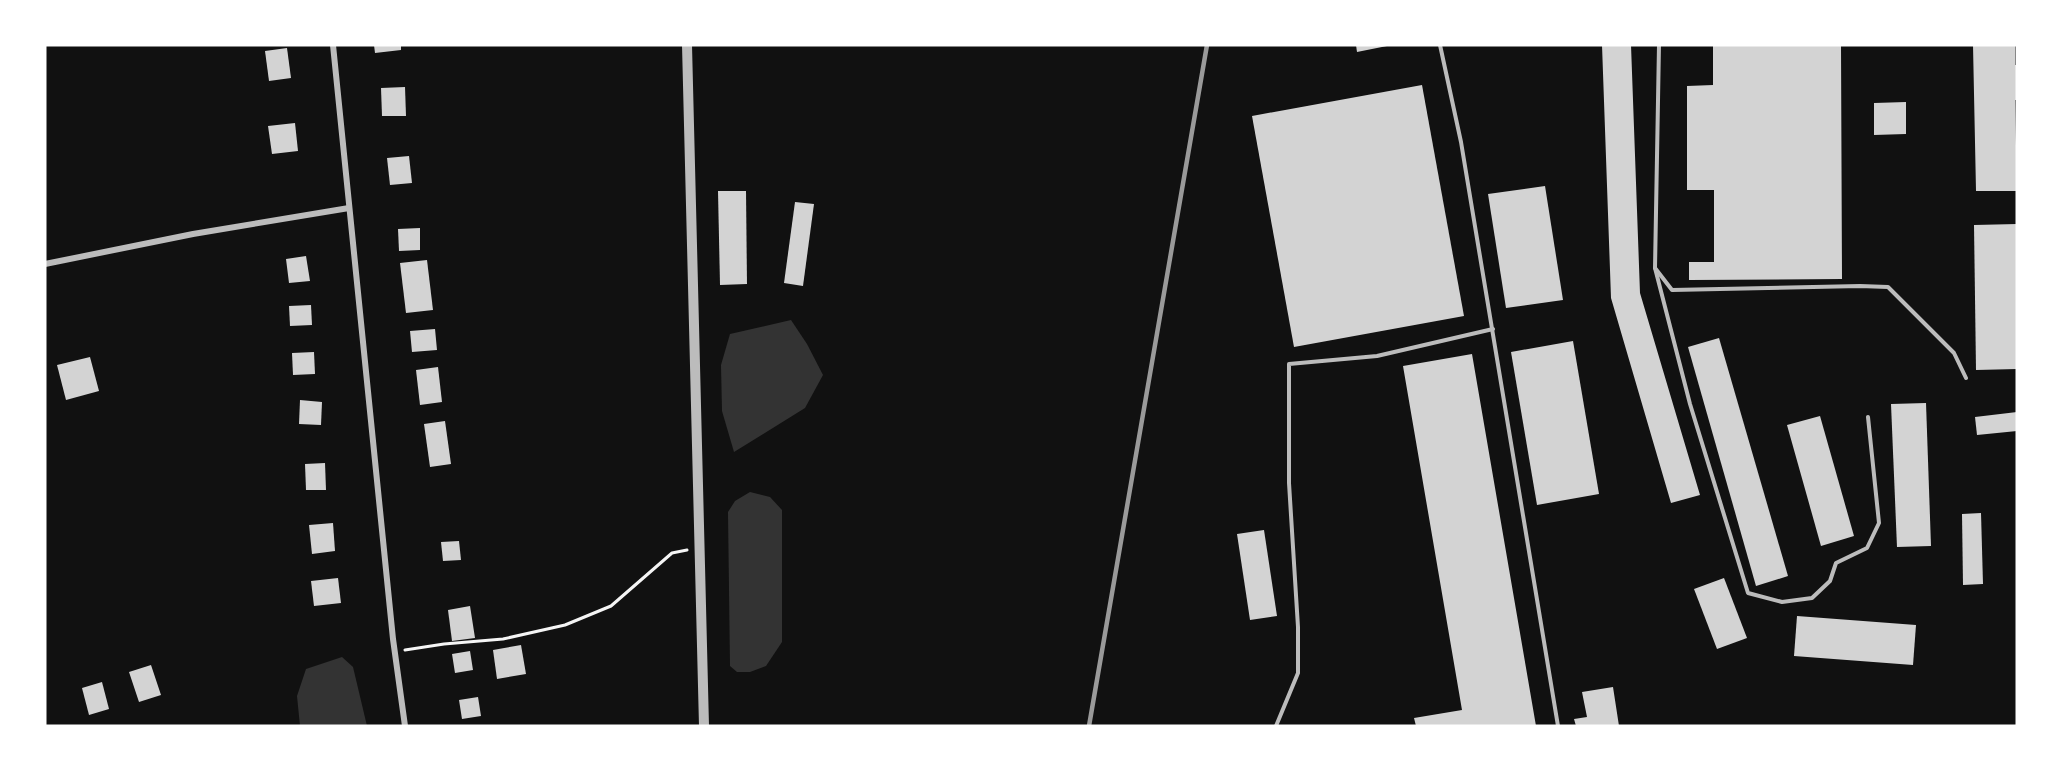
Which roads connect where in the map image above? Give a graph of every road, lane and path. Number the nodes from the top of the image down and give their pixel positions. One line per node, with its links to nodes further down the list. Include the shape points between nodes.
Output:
1 (333, 45): 5 (street)
2 (687, 45): 11 (street)
3 (1440, 45): 8 (lane, via 1461,142)
4 (1659, 45): 7 (lane)
5 (349, 208): 6 (street); 12 (street)
6 (45, 264)
7 (1655, 268): 9 (lane, via 1672,290 1888,287 1954,353); 10 (lane, via 1690,404 1748,593 1782,602 1812,598 1830,581 1836,563 1867,548 1879,523)
8 (1492, 329): 15 (lane, via 1377,356 1289,364 1289,483 1298,673); 16 (lane)
9 (1966, 378)
10 (1868, 417)
11 (699, 547): 12 (path, via 672,553 611,606 565,625 503,639); 14 (street)
12 (394, 652): 13 (street)
13 (405, 726)
14 (704, 726)
15 (1276, 726)
16 (1558, 726)

